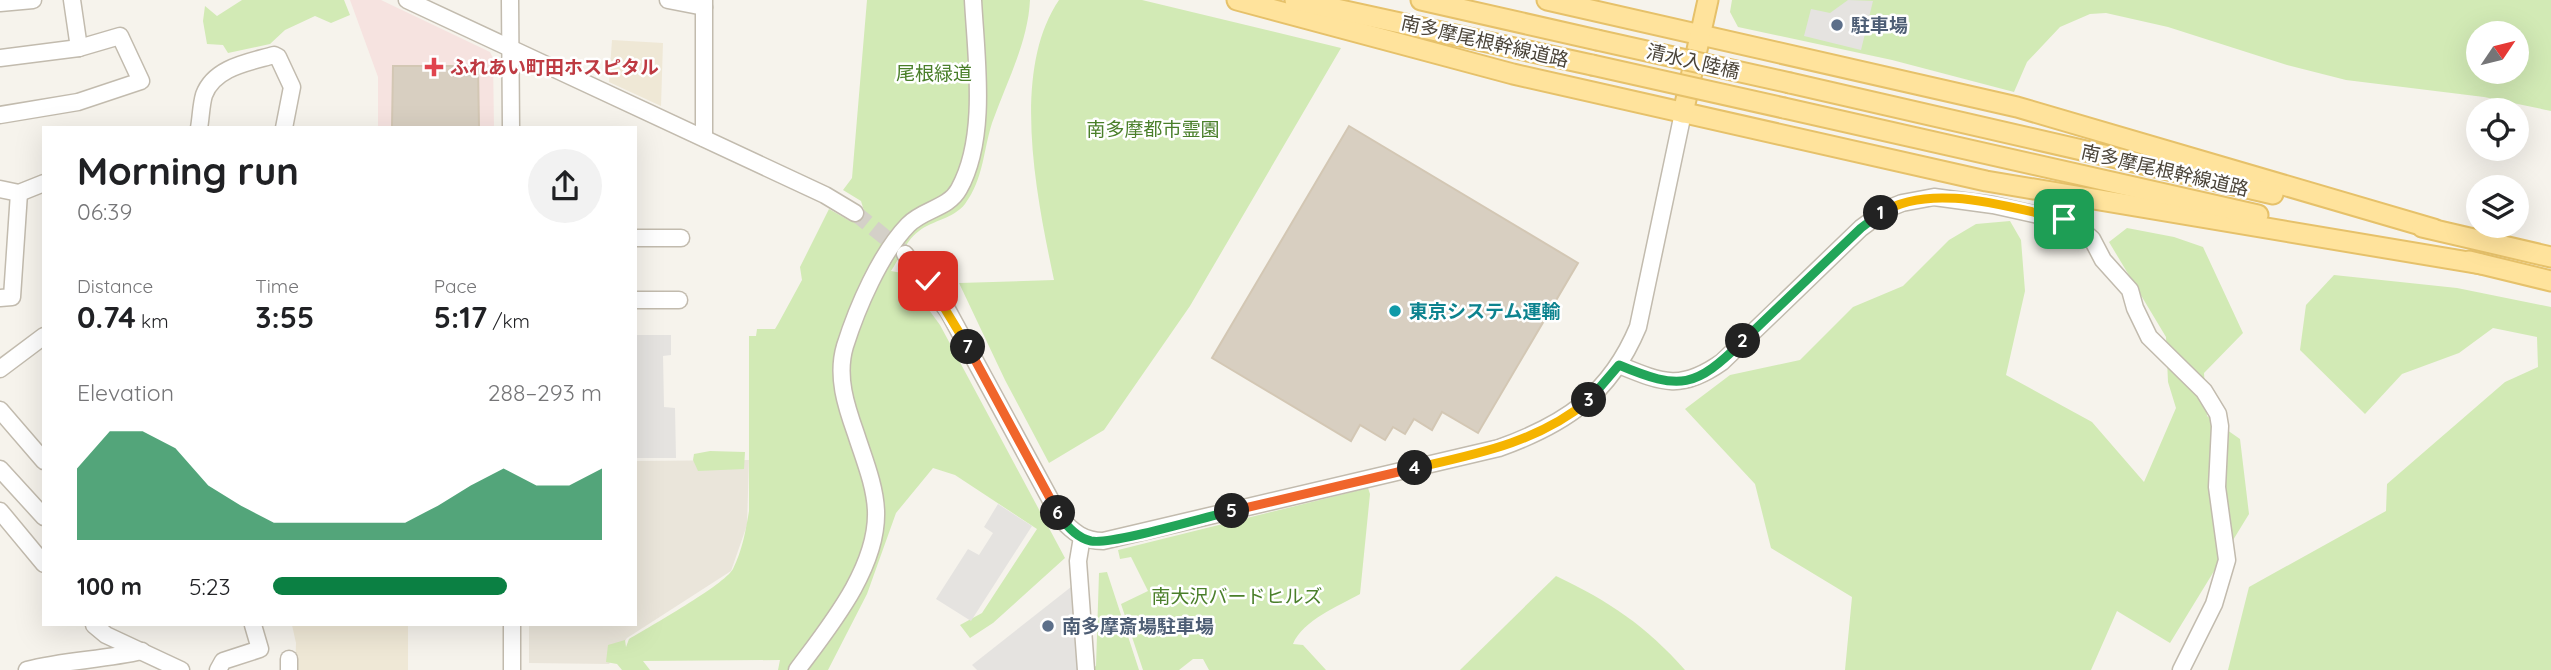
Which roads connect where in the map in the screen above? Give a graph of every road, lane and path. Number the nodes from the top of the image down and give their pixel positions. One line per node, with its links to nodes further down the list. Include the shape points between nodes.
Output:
1 (33, 0): 12 (street)
2 (72, 0): 16 (street)
3 (407, 0): 17 (street)
4 (510, 0): 17 (street)
5 (668, 0): 13 (street)
6 (973, 0): 60 (street, via 977,120 967,170 953,196 908,224 883,260 843,357 842,390 873,491 876,512 871,550 832,622)
7 (1237, 0): 22 (main road, via 1513,74)
8 (1295, 0): 19 (main road, 南多摩尾根幹線道路)
9 (1421, 0): 15 (main road, 南多摩尾根幹線道路)
10 (1547, 0): 14 (main road)
11 (1707, 0): 14 (main road)
12 (0, 3)
13 (704, 3): 27 (street)
14 (1699, 36): 22 (main road); 32 (main road, via 2019,100)
15 (1597, 40): 20 (main road, 清水入陸橋, bridge)
16 (79, 48): 18 (street); 23 (street, via 120,36 141,81 78,102)
17 (510, 50): 26 (street); 27 (street)
18 (0, 58)
19 (1592, 65): 21 (main road, 清水入陸橋, bridge)
20 (1790, 83): 32 (main road, 南多摩尾根幹線道路)
21 (1784, 108): 37 (main road, 南多摩尾根幹線道路)
22 (1684, 113): 37 (main road, via 1986,181); 43 (street, via 1643,310)
23 (0, 115)
24 (199, 126): 25 (street, via 204,93 216,76 274,55 292,87)
25 (284, 126)
26 (510, 126)
27 (704, 138): 31 (street)
28 (42, 184): 30 (street)
29 (0, 189): 30 (street)
30 (19, 193): 40 (street, via 12,297)
31 (855, 213)
32 (2434, 229): 36 (main road, 南多摩尾根幹線道路)
33 (681, 238): 34 (street, via 665,246)
34 (637, 239)
35 (905, 254): 50 (street, via 948,310 1061,519)
36 (2546, 256)
37 (2481, 264): 38 (main road, 南多摩尾根幹線道路)
38 (2543, 279)
39 (670, 295): 41 (street)
40 (0, 298)
41 (637, 300)
42 (42, 338): 44 (street)
43 (1619, 365): 50 (street, via 1579,408 1541,432 1500,448 1118,537 1091,541); 62 (street, via 1655,380 1678,383 1707,373 1861,228 1902,202 1934,197 2064,219 2084,230 2130,289 2149,337 2199,385 2218,414 2217,487 2227,560 2214,604)
44 (0, 369)
45 (0, 410): 46 (street)
46 (42, 454)
47 (0, 469): 49 (street)
48 (0, 511): 51 (street)
49 (42, 515)
50 (1082, 537): 61 (street, via 1078,561)
51 (42, 562)
52 (94, 626): 55 (street)
53 (253, 626): 58 (street, via 260,649 223,661)
54 (512, 626): 59 (street)
55 (142, 651): 56 (street); 57 (street)
56 (27, 670)
57 (181, 670)
58 (218, 670)
59 (512, 670)
60 (797, 670)
61 (1086, 670)
62 (2181, 670)

